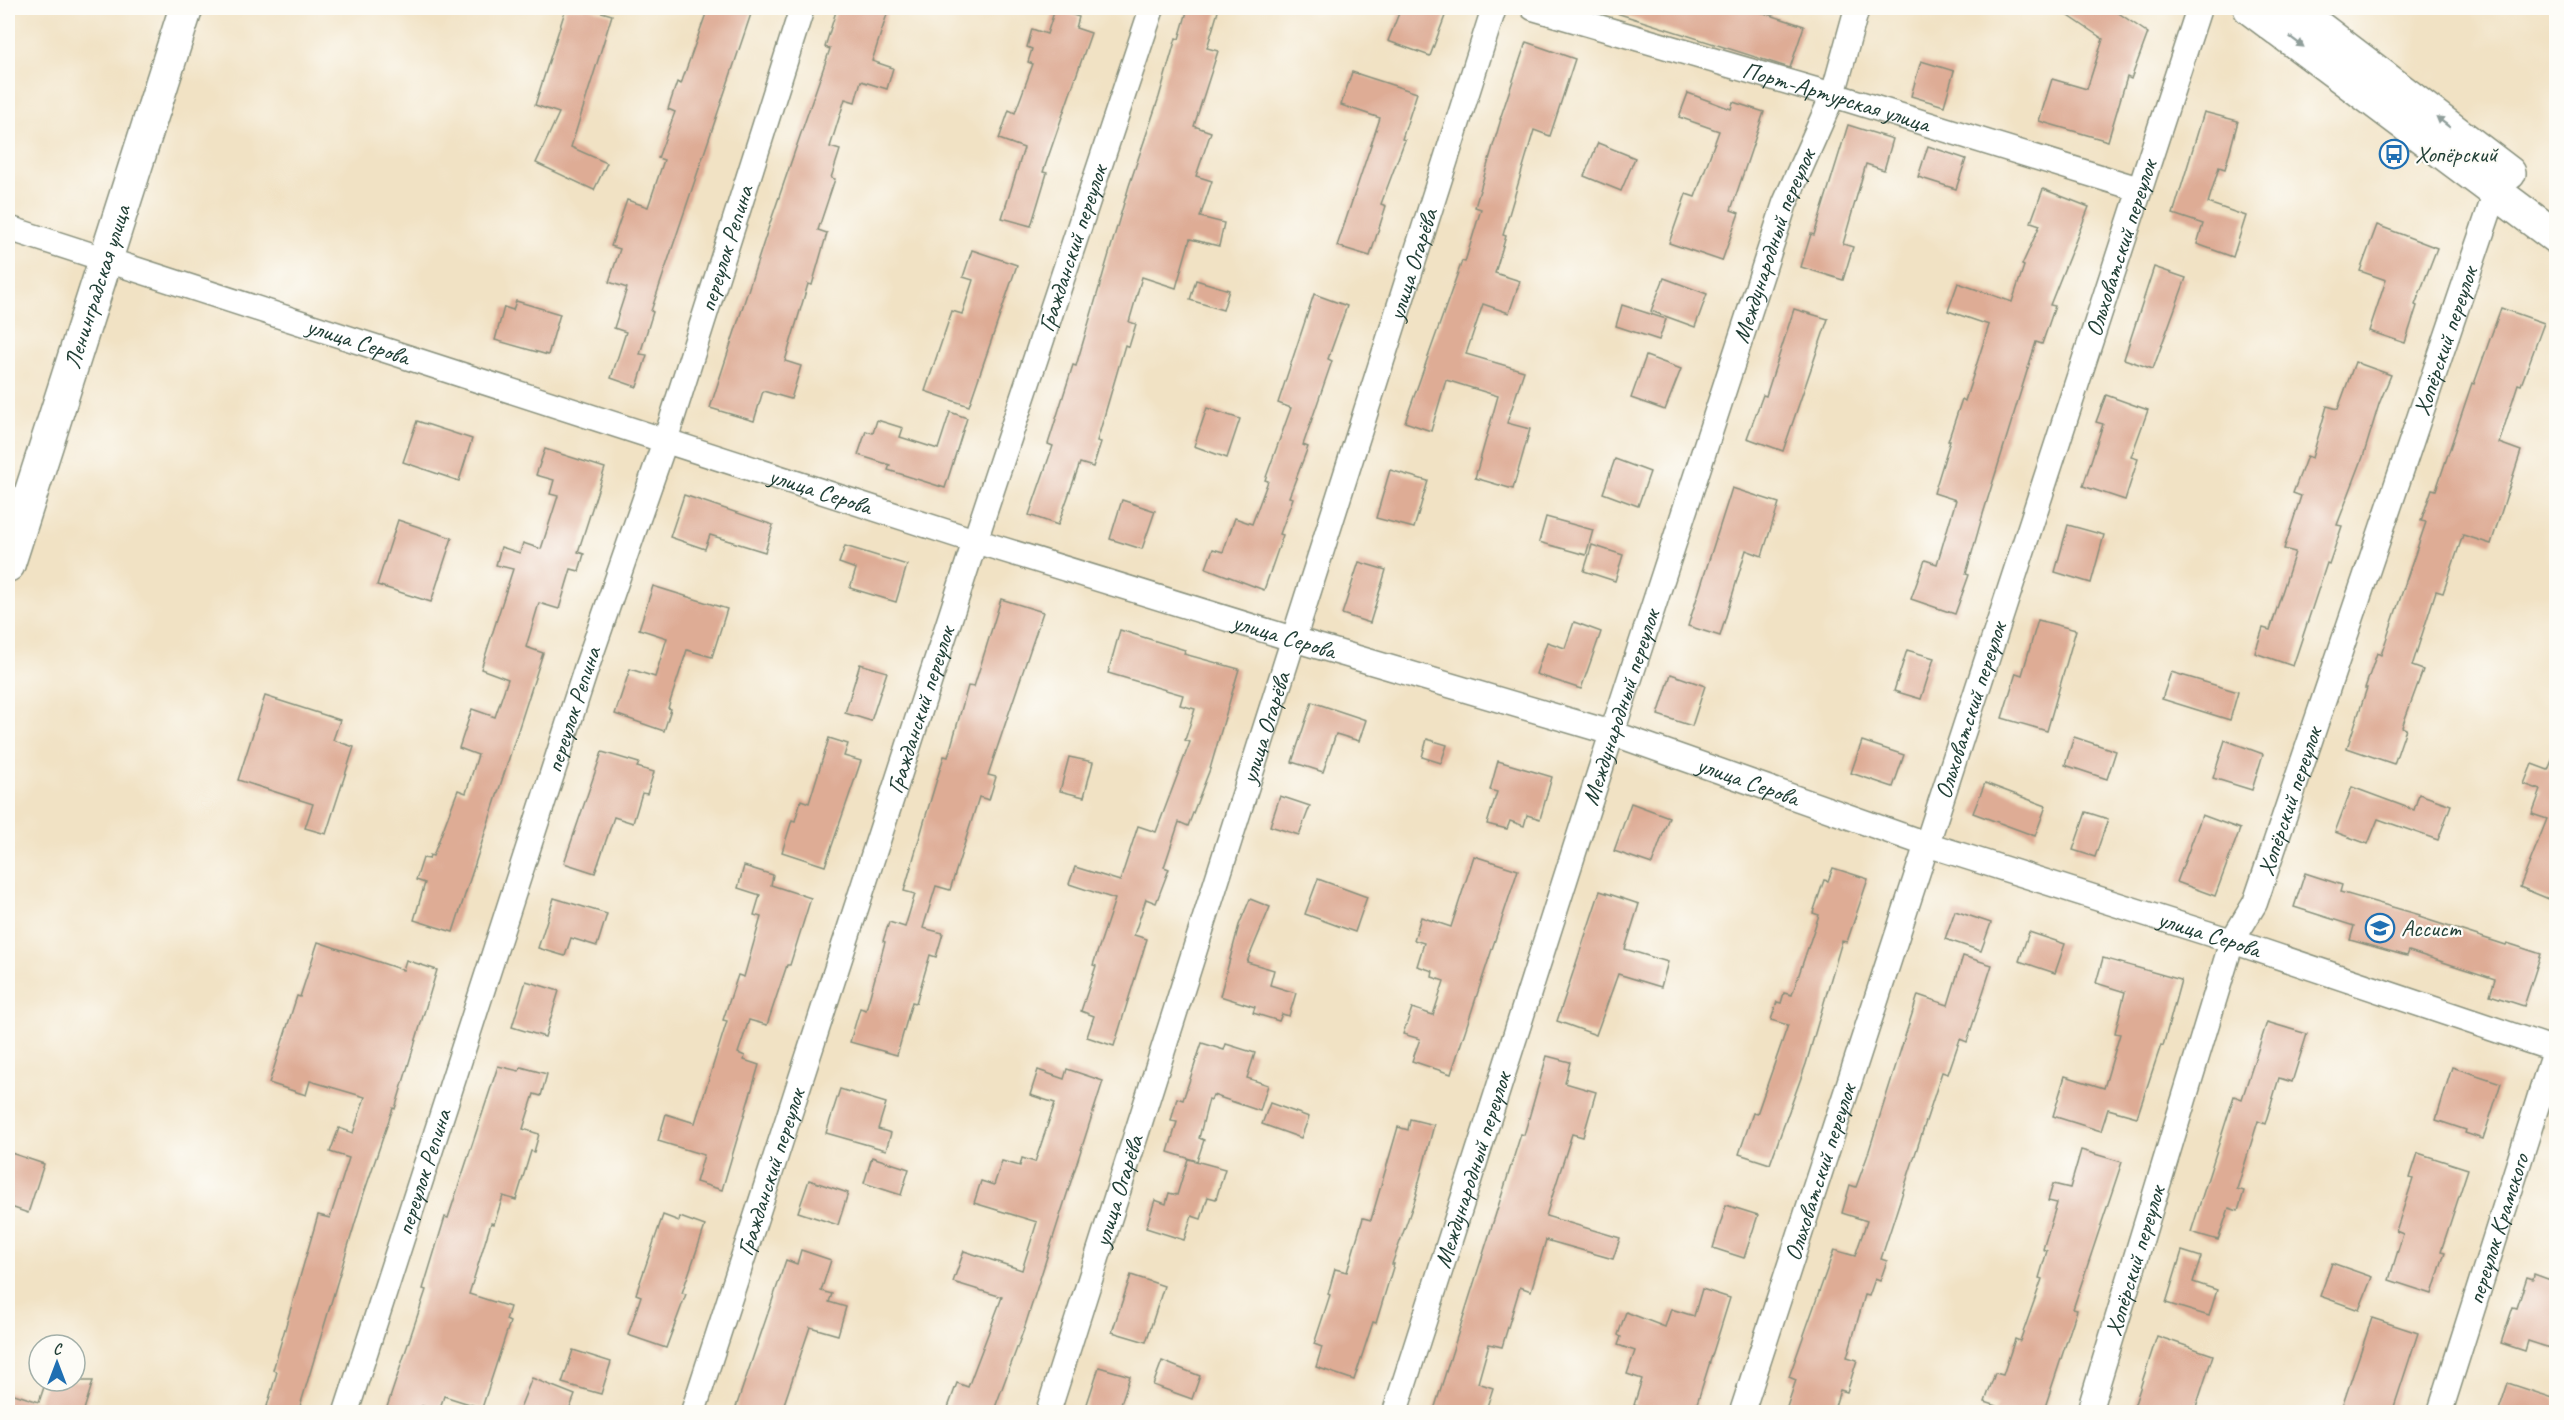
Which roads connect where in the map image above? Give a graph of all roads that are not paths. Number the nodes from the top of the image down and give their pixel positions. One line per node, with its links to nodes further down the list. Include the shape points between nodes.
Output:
1 (186, 8): 16 (main road, Ленинградская улица)
2 (802, 8): 17 (street, переулок Репина)
3 (1152, 8): 18 (street, Гражданский переулок)
4 (1494, 8): 20 (street, улица Огарёва)
5 (1533, 8): 10 (street, Порт-Артурская улица)
6 (1857, 8): 10 (street, Международный переулок)
7 (2199, 8): 11 (street, Ольховатский переулок)
8 (2250, 8): 12 (main road, one-way to 12)
9 (2293, 8): 13 (main road, one-way to 9)
10 (1833, 94): 11 (street, Порт-Артурская улица); 21 (street, Международный переулок, via 1785,203)
11 (2139, 189): 22 (street, Ольховатский переулок)
12 (2496, 191): 15 (main road); 23 (street, Хопёрский переулок, via 2255,903)
13 (2556, 208)
14 (8, 228): 16 (street, улица Серова)
15 (2556, 237)
16 (104, 258): 17 (street, улица Серова); 19 (main road, Ленинградская улица)
17 (665, 441): 18 (street, улица Серова); 25 (street, переулок Репина, via 586,669)
18 (975, 541): 20 (street, улица Серова); 26 (street, Гражданский переулок)
19 (8, 565)
20 (1293, 639): 21 (street, улица Серова); 27 (street, улица Огарёва)
21 (1612, 733): 22 (street, улица Серова); 28 (street, Международный переулок)
22 (1926, 843): 23 (street, улица Серова); 29 (street, Ольховатский переулок)
23 (2232, 941): 24 (street, улица Серова); 30 (street, Хопёрский переулок)
24 (2556, 1048): 31 (street, переулок Крамского)
25 (346, 1413)
26 (693, 1413)
27 (1048, 1413)
28 (1395, 1413)
29 (1742, 1413)
30 (2089, 1413)
31 (2440, 1413)

